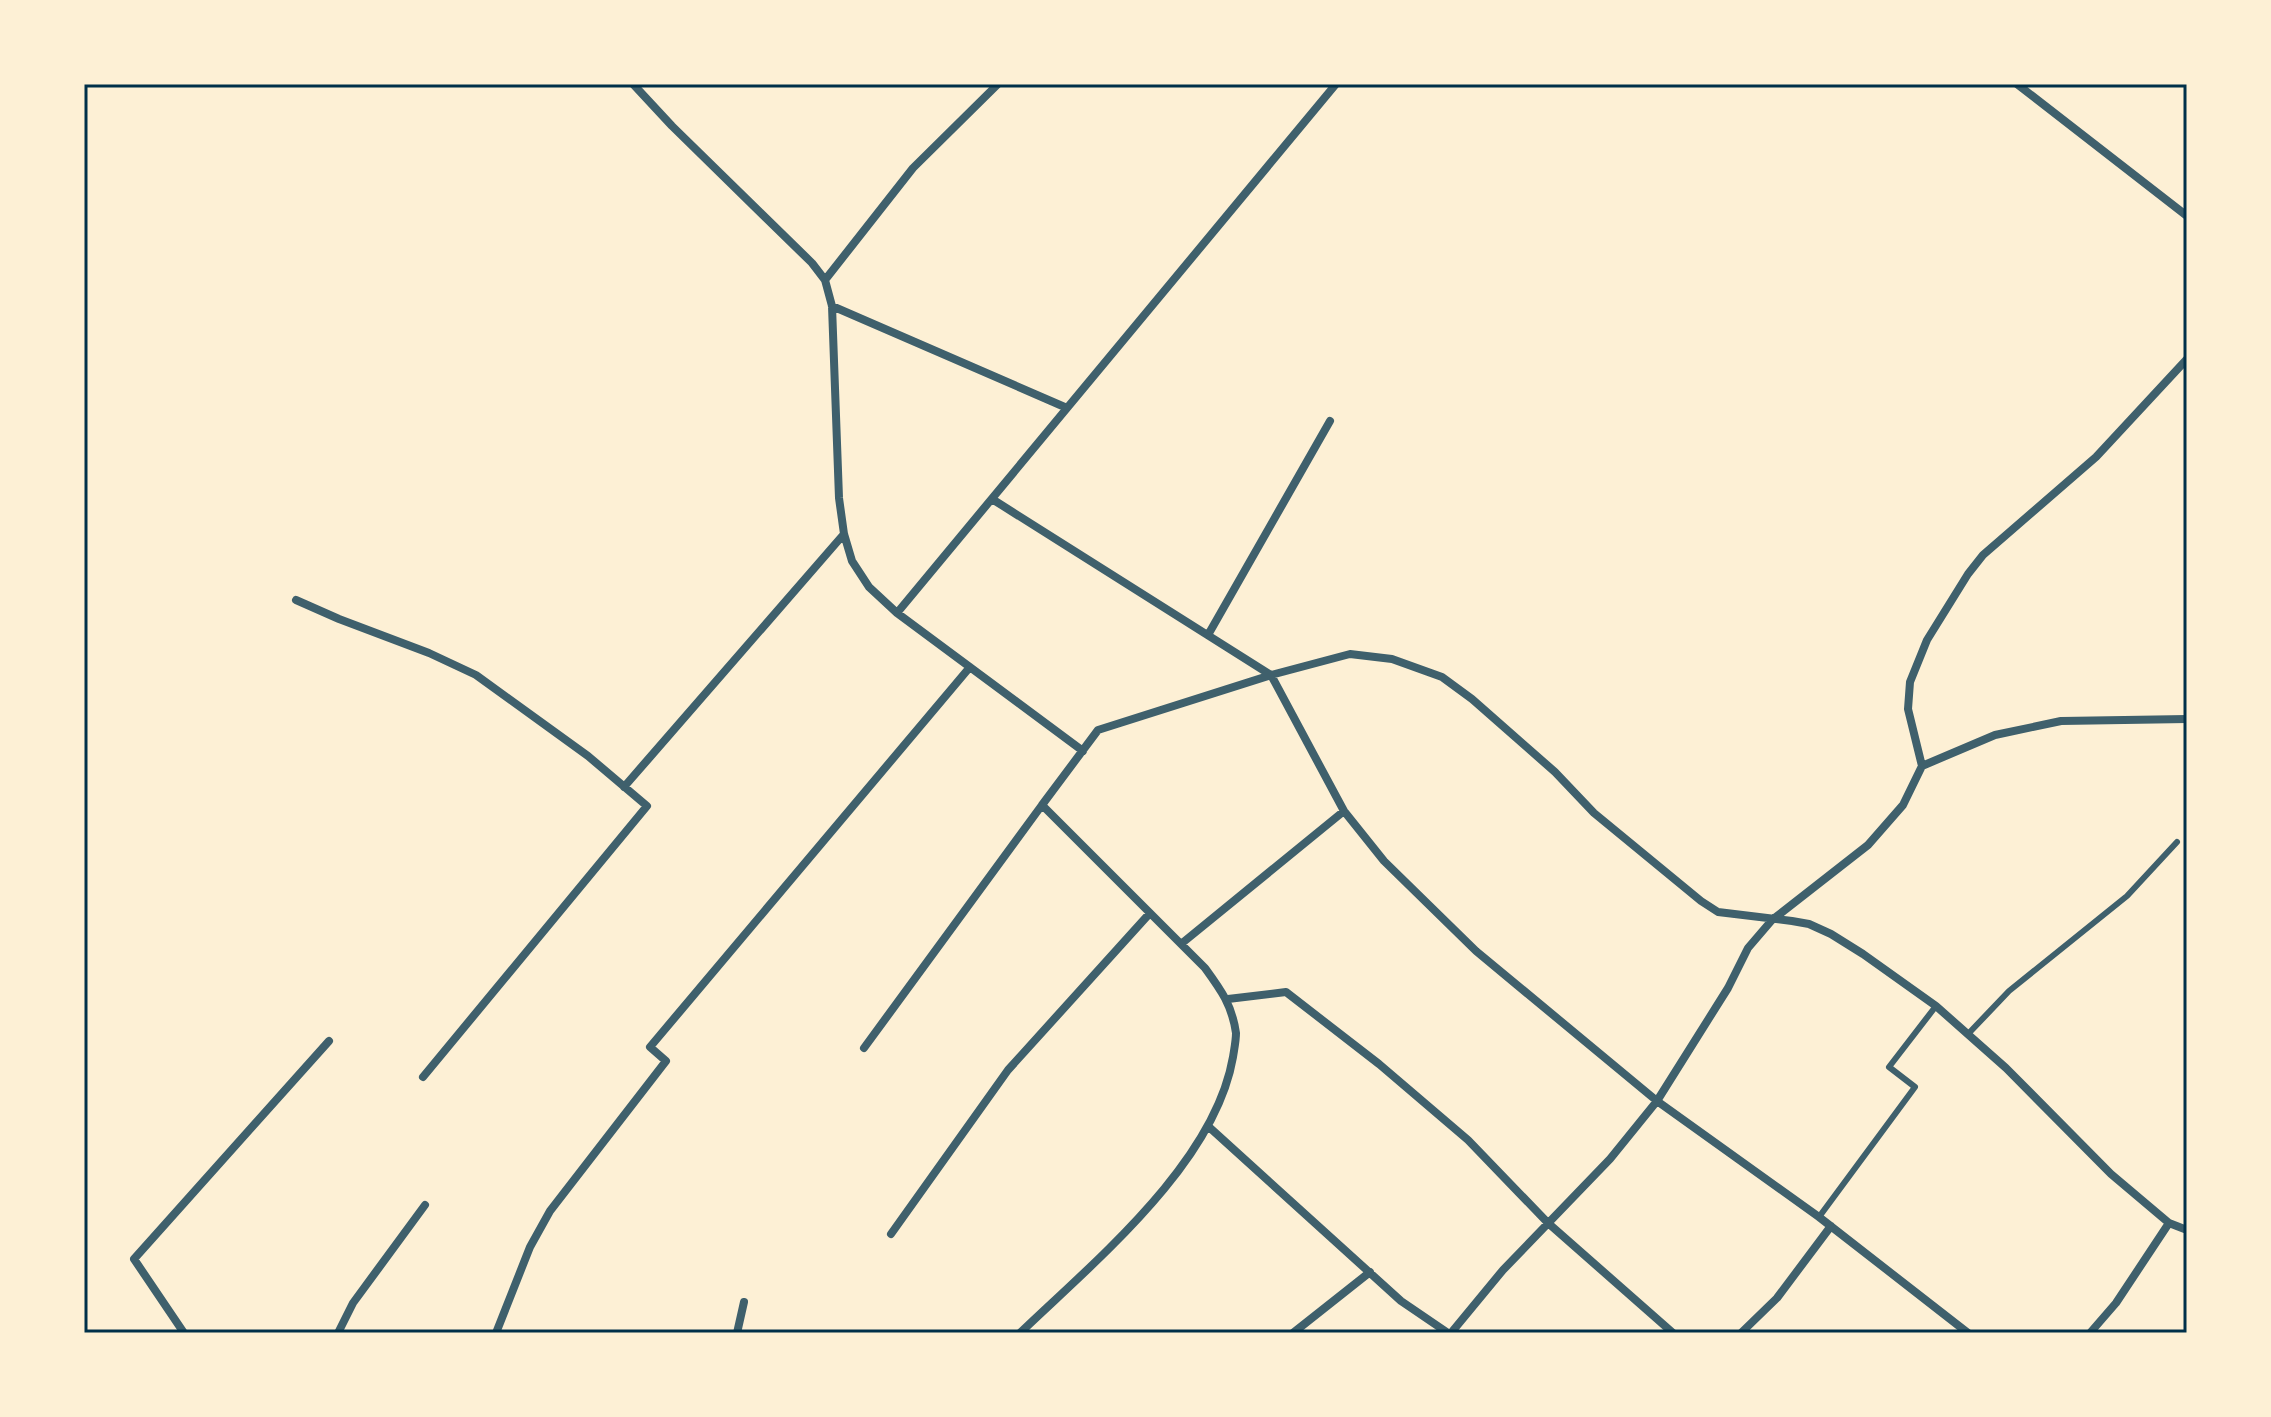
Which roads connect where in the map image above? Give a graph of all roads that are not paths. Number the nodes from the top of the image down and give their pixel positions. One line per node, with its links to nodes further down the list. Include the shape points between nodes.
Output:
1 (633, 84): 6 (street)
2 (998, 84): 6 (street, via 913,168)
3 (1336, 84): 9 (street)
4 (2017, 84): 5 (street)
5 (2185, 210)
6 (825, 280): 7 (street)
7 (832, 306): 9 (street); 12 (street)
8 (2187, 359): 20 (street, via 2096,457 1968,574 1927,640 1910,682 1908,709)
9 (1067, 408): 11 (street)
10 (1330, 421): 15 (street)
11 (992, 499): 14 (street); 15 (street)
12 (844, 534): 14 (street, via 852,561 869,587); 21 (street)
13 (296, 600): 21 (street, via 476,675)
14 (897, 613): 16 (street)
15 (1208, 635): 17 (street)
16 (970, 667): 19 (street); 47 (street, via 650,1047 666,1061 550,1211)
17 (1271, 675): 19 (street, via 1098,730); 23 (street); 26 (street, via 1350,654 1392,659 1442,677 1701,901 1718,912)
18 (2187, 719): 20 (street, via 2061,721 1995,735)
19 (1083, 751): 22 (street)
20 (1922, 766): 26 (street, via 1903,805 1868,845)
21 (624, 787): 33 (street, via 647,806)
22 (1042, 805): 25 (street); 32 (street)
23 (1344, 811): 27 (street); 34 (street, via 1384,861 1476,951)
24 (2177, 842): 30 (lane, via 2127,896 2009,991)
25 (1150, 913): 27 (street); 42 (street, via 1008,1070)
26 (1772, 920): 29 (street, via 1809,924 1831,934); 34 (street, via 1748,948)
27 (1181, 944): 28 (street)
28 (1228, 999): 35 (street, via 1236,1036 1229,1077); 38 (street, via 1286,992 1468,1140)
29 (1936, 1006): 30 (street); 37 (lane, via 1889,1067 1915,1087)
30 (1969, 1033): 39 (street, via 2111,1174)
31 (329, 1041): 45 (street, via 134,1259)
32 (864, 1048)
33 (423, 1077)
34 (1657, 1101): 37 (street); 38 (street)
35 (1209, 1127): 43 (street); 49 (street, via 1159,1195)
36 (425, 1205): 46 (street, via 353,1303)
37 (1819, 1217): 40 (street)
38 (1548, 1223): 51 (street); 52 (street)
39 (2169, 1223): 41 (street); 55 (street)
40 (1831, 1226): 53 (street, via 1777,1298); 54 (street)
41 (2187, 1230)
42 (891, 1234)
43 (1370, 1272): 50 (street); 51 (street, via 1423,1318)
44 (744, 1302): 48 (street)
45 (184, 1333)
46 (338, 1333)
47 (496, 1333)
48 (737, 1333)
49 (1020, 1333)
50 (1293, 1333)
51 (1450, 1333)
52 (1673, 1333)
53 (1741, 1333)
54 (1968, 1333)
55 (2090, 1333)

